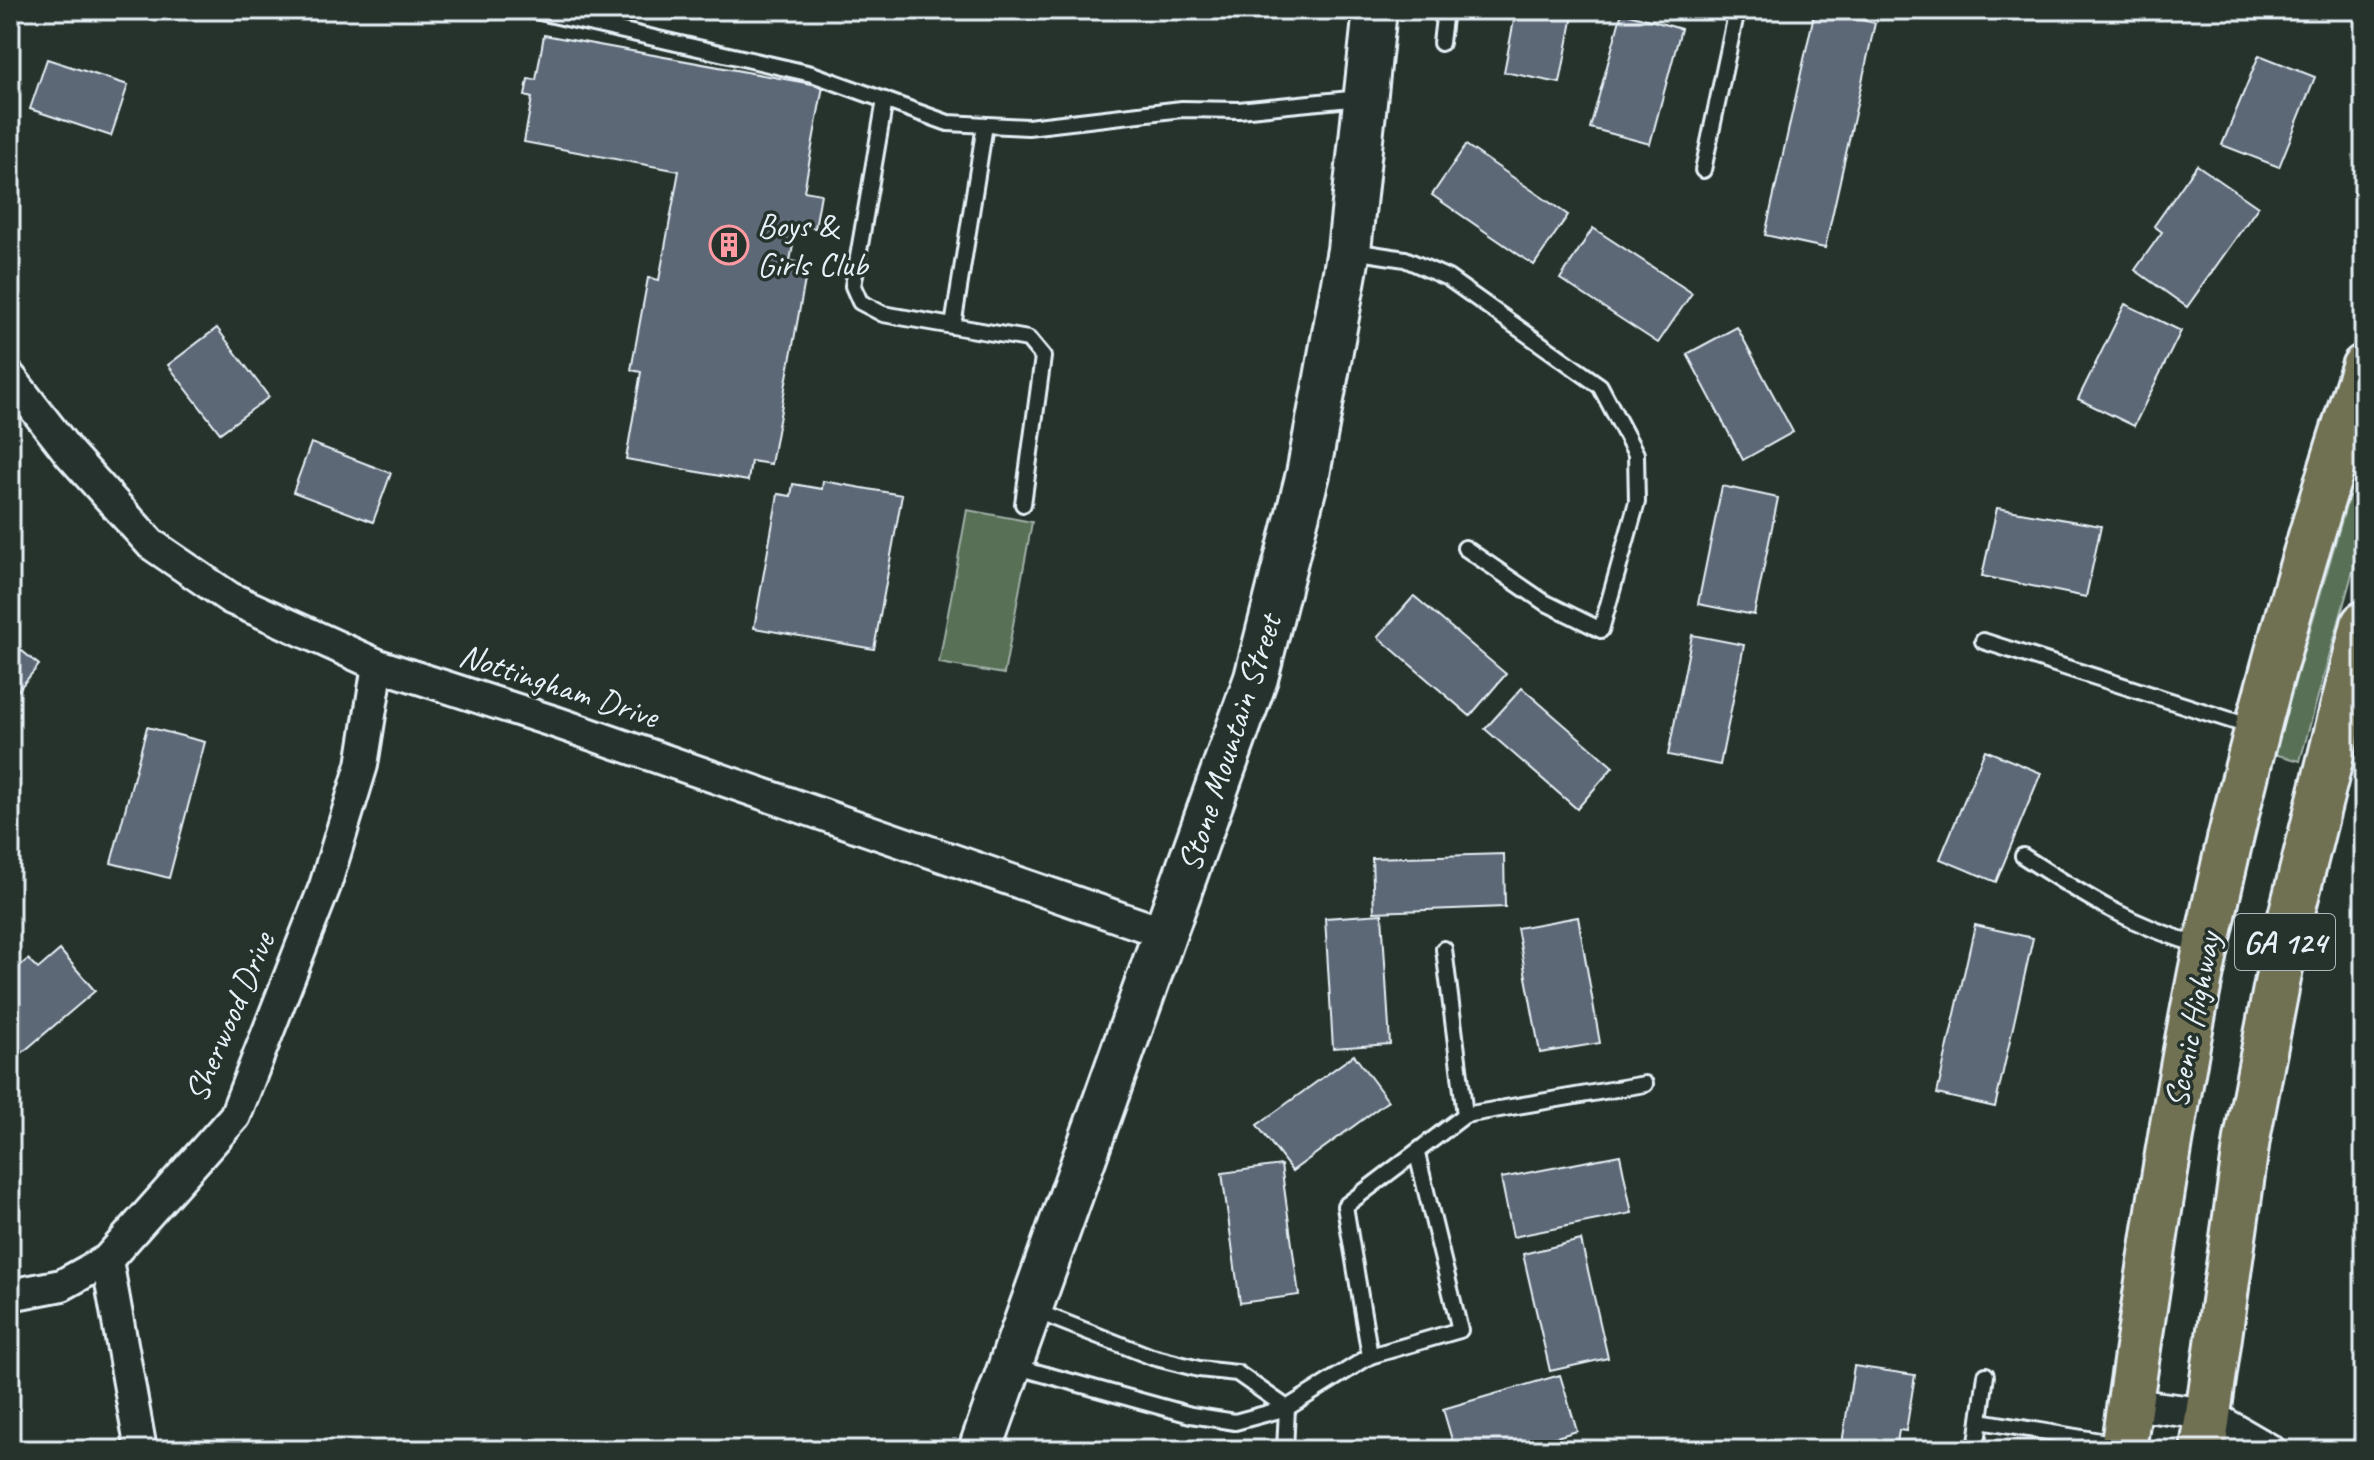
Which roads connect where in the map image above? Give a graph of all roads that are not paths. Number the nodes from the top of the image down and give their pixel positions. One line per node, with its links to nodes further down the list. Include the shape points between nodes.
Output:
1 (531, 10): 7 (lane, via 812,74)
2 (1375, 10): 6 (main road, Stone Mountain Street)
3 (1445, 10): 5 (lane)
4 (1737, 10): 9 (lane)
5 (1441, 43)
6 (1364, 98): 8 (lane, via 1239,110 1182,109 1028,127); 10 (main road, Stone Mountain Street)
7 (885, 100): 8 (lane, via 948,123); 11 (lane, via 853,286 860,302 883,314)
8 (985, 125): 11 (lane)
9 (1703, 170)
10 (1349, 250): 15 (lane, via 1405,259 1461,287 1600,386 1636,454 1637,502 1601,630 1544,602); 21 (main road, Stone Mountain Street, via 1308,474 1256,678)
11 (953, 326): 14 (lane, via 1028,339 1043,357)
12 (2364, 367): 19 (highway, Scenic Highway / GA 124, via 2305,546)
13 (10, 377): 18 (street, Nottingham Drive, via 151,544 230,598)
14 (1023, 504)
15 (1465, 548)
16 (2364, 624): 35 (highway, GA 124, via 2287,932 2247,1139)
17 (1983, 641): 19 (lane)
18 (378, 665): 21 (street, Nottingham Drive); 27 (street, Sherwood Drive, via 362,765 325,886 235,1116)
19 (2256, 728): 22 (highway, Scenic Highway / GA 124)
20 (2023, 856): 22 (lane, via 2111,912)
21 (1167, 934): 29 (main road, Stone Mountain Street)
22 (2206, 947): 36 (highway, Scenic Highway / GA 124, via 2172,1125)
23 (1444, 949): 25 (lane)
24 (1645, 1084): 25 (lane)
25 (1465, 1115): 26 (lane)
26 (1417, 1154): 30 (lane, via 1345,1206); 30 (lane, via 1460,1330)
27 (107, 1260): 28 (street, Sherwood Drive, via 62,1285); 37 (street)
28 (10, 1295)
29 (1030, 1309): 31 (main road, Stone Mountain Street); 33 (lane, via 1152,1357 1237,1373)
30 (1370, 1356): 33 (lane)
31 (1010, 1365): 33 (lane, via 1191,1415 1235,1422); 38 (main road, Stone Mountain Street)
32 (1986, 1375): 34 (lane)
33 (1287, 1408): 39 (lane)
34 (1980, 1421): 36 (lane); 40 (lane)
35 (2206, 1432): 36 (street); 41 (street)
36 (2126, 1433)
37 (141, 1450)
38 (980, 1450)
39 (1285, 1450)
40 (1976, 1450)
41 (2270, 1450)

